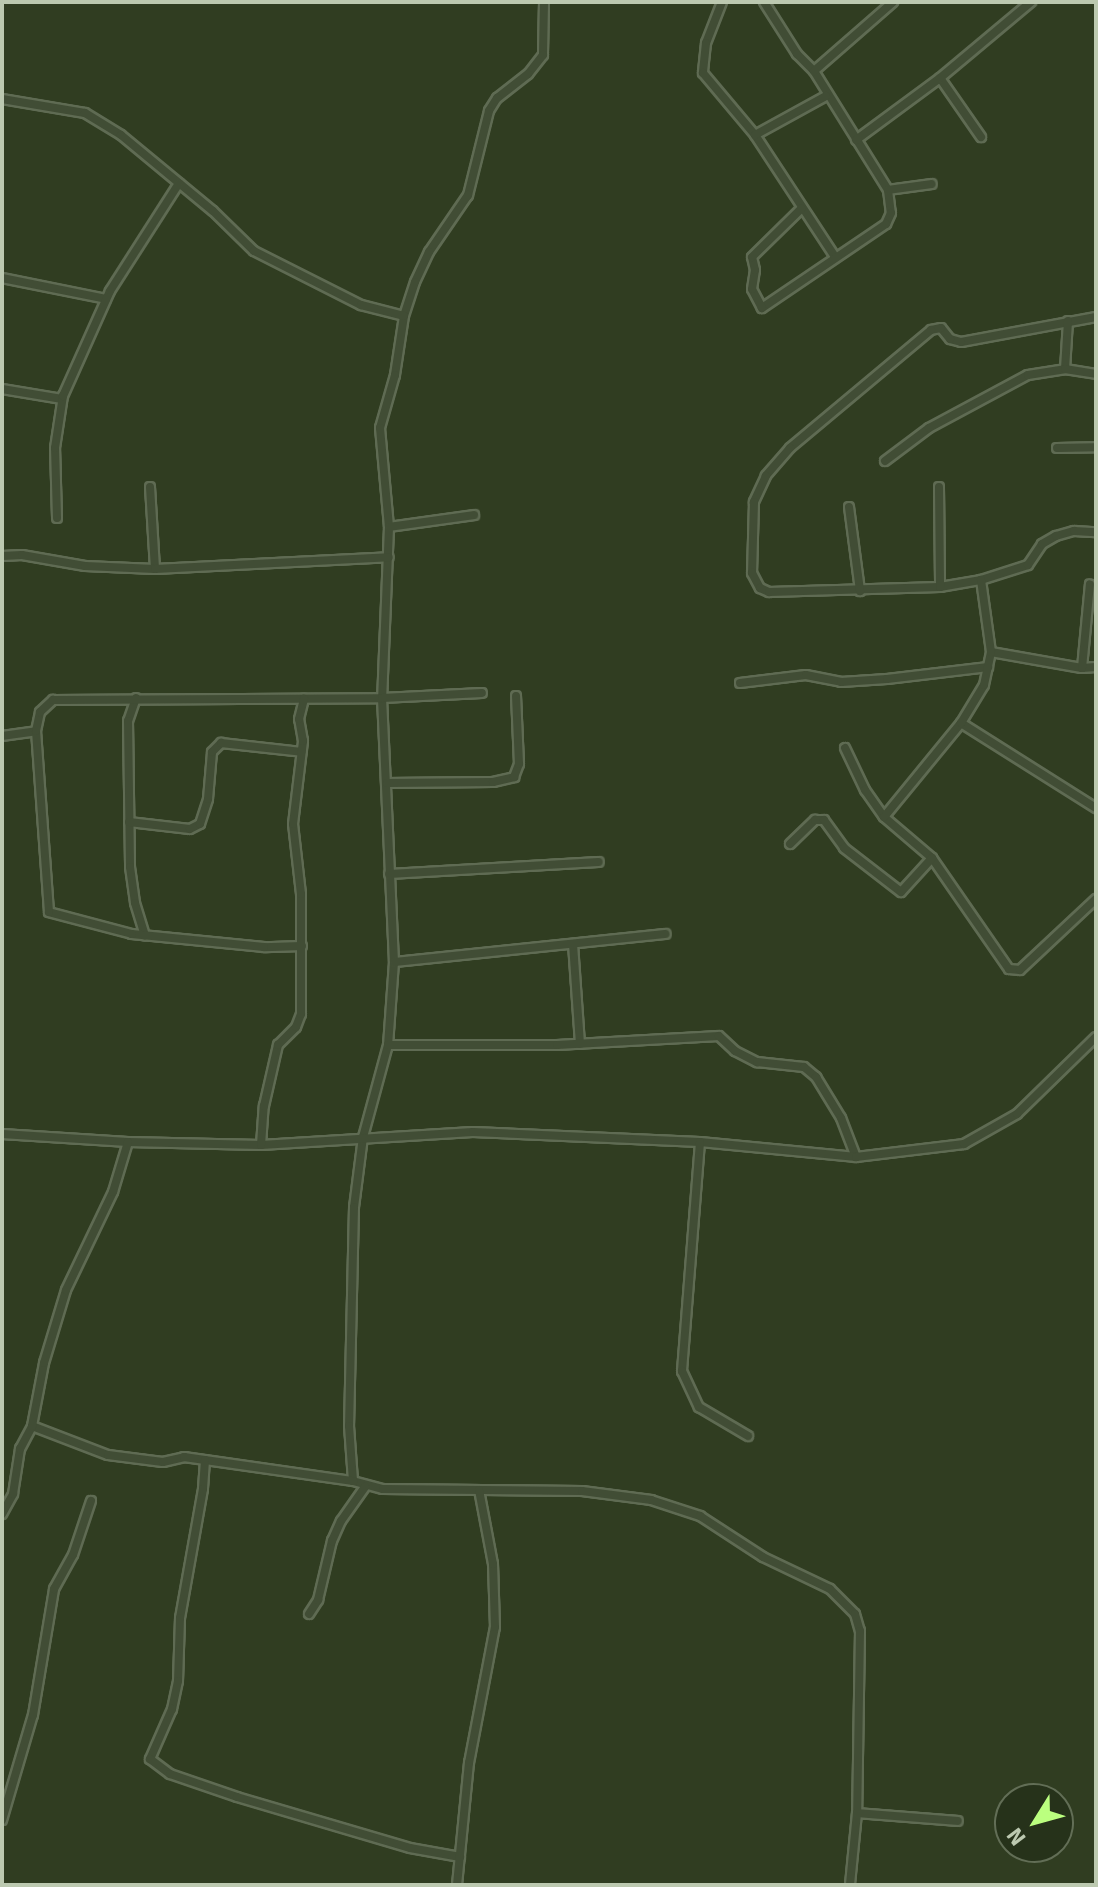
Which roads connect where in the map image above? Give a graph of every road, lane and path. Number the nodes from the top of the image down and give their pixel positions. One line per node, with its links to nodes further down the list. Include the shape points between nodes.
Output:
1 (544, 2): 20 (street, via 543,55 489,111 468,195 429,252)
2 (722, 2): 10 (street, via 706,43 703,73)
3 (764, 2): 6 (street)
4 (893, 2): 6 (street)
5 (1031, 2): 7 (street)
6 (814, 71): 8 (street)
7 (940, 78): 11 (street); 12 (street)
8 (826, 96): 10 (street); 12 (street)
9 (2, 99): 13 (street, via 85,113)
10 (755, 135): 16 (street)
11 (981, 137)
12 (856, 140): 15 (street)
13 (179, 183): 19 (street); 20 (street, via 254,251 361,305)
14 (932, 184): 15 (street)
15 (888, 190): 17 (street, via 891,213 886,224)
16 (801, 209): 17 (street); 17 (street, via 752,257 752,289 762,308)
17 (835, 257)
18 (2, 278): 19 (street)
19 (106, 299): 26 (street)
20 (404, 316): 35 (street, via 380,428)
21 (1096, 317): 22 (street)
22 (1068, 321): 23 (street); 43 (street, via 961,342 941,328 931,330 790,448 766,476 754,502 754,582 769,592)
23 (1065, 369): 24 (street); 29 (street, via 1028,375 929,428)
24 (1096, 374)
25 (2, 389): 26 (street)
26 (62, 399): 34 (street, via 55,448)
27 (1096, 447): 28 (street)
28 (1057, 448)
29 (885, 461)
30 (150, 487): 39 (street)
31 (939, 487): 42 (street)
32 (849, 507): 43 (street)
33 (474, 515): 35 (street)
34 (57, 518)
35 (389, 527): 38 (street)
36 (1096, 532): 40 (street, via 1056,536 1042,544 1028,565)
37 (2, 556): 39 (street)
38 (389, 557): 39 (street); 52 (street)
39 (155, 569)
40 (981, 580): 42 (street); 44 (street)
41 (1090, 584): 47 (street)
42 (940, 587): 43 (street)
43 (860, 591)
44 (991, 652): 45 (street); 47 (street)
45 (988, 667): 48 (street, via 841,682 806,675); 54 (street, via 984,685)
46 (1096, 667): 47 (street)
47 (1082, 668)
48 (740, 683)
49 (482, 693): 52 (street)
50 (516, 696): 59 (street, via 519,764 514,777 493,782)
51 (136, 698): 53 (street); 55 (street, via 53,700 40,712); 62 (street, via 128,721)
52 (382, 698): 53 (street); 59 (street)
53 (304, 699): 58 (street, via 299,719)
54 (961, 723): 60 (street); 61 (street)
55 (36, 731): 56 (street); 69 (street, via 49,912)
56 (2, 736)
57 (845, 748): 61 (street)
58 (302, 752): 62 (street, via 221,743 212,752 200,824 190,829); 71 (street, via 293,836)
59 (387, 783): 66 (street)
60 (1096, 808)
61 (884, 817): 64 (street)
62 (129, 822): 69 (street, via 135,903)
63 (790, 844): 64 (street, via 815,820 824,820 844,848 901,892)
64 (932, 858): 67 (street, via 1015,972)
65 (599, 862): 66 (street)
66 (389, 874): 72 (street)
67 (1096, 899)
68 (666, 934): 70 (street)
69 (145, 935): 71 (street)
70 (573, 944): 72 (street); 74 (street)
71 (302, 946): 80 (street, via 301,1014 278,1045)
72 (394, 962): 75 (street)
73 (1096, 1037): 81 (street, via 1017,1114 964,1144)
74 (580, 1044): 75 (street); 81 (street, via 719,1036 757,1062 804,1067 828,1092)
75 (388, 1045): 77 (street)
76 (2, 1134): 78 (street)
77 (363, 1137): 79 (street, via 473,1132); 80 (street); 85 (street, via 354,1207 349,1426)
78 (128, 1142): 80 (street); 82 (street, via 113,1192 66,1290)
79 (700, 1142): 81 (street); 83 (street, via 682,1371 699,1407)
80 (261, 1145)
81 (856, 1157)
82 (32, 1426): 84 (street, via 108,1455 163,1462); 89 (street)
83 (748, 1436)
84 (205, 1460): 85 (street); 94 (street, via 180,1618 178,1681 150,1759 170,1774 237,1797 410,1848)
85 (353, 1481): 86 (street)
86 (365, 1487): 87 (street); 90 (street, via 332,1541 318,1600)
87 (479, 1490): 91 (street, via 582,1491 677,1507 830,1589 855,1614 860,1631); 94 (street, via 493,1564 495,1627 469,1763)
88 (91, 1501): 92 (street, via 73,1555 54,1589 33,1715)
89 (2, 1514)
90 (309, 1614)
91 (857, 1813): 93 (street); 96 (street)
92 (2, 1820)
93 (958, 1821)
94 (460, 1857): 95 (street)
95 (457, 1885)
96 (850, 1885)

